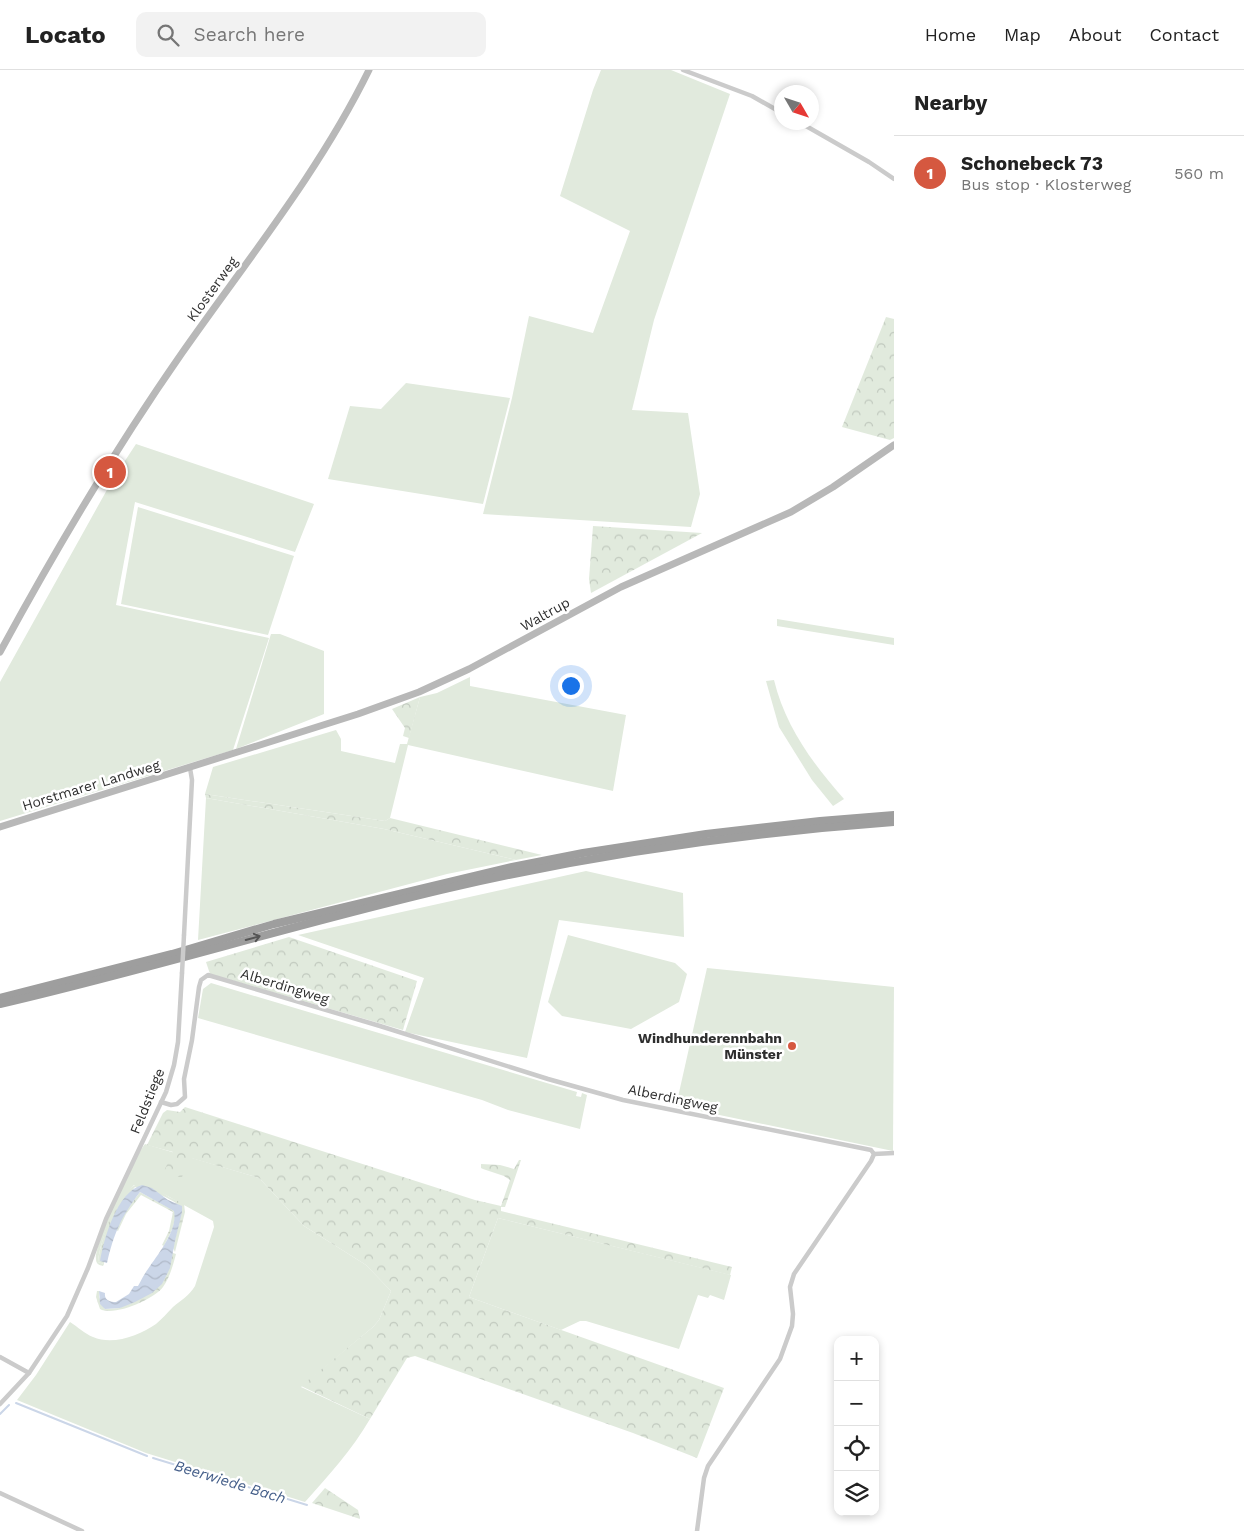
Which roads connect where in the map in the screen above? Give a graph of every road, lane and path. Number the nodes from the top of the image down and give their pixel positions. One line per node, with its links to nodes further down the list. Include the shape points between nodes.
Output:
1 (369, 70): 7 (main road, Klosterweg, via 304,183 158,387 72,522)
2 (682, 70): 3 (street, via 752,96)
3 (774, 108)
4 (812, 130): 5 (street)
5 (894, 179)
6 (894, 445): 8 (main road, Waltrup, via 834,487 790,512 627,584 451,678 368,711)
7 (0, 652)
8 (190, 768): 11 (main road, Horstmarer Landweg); 14 (street, Feldstiege, bridge, via 192,780 177,1047 171,1077)
9 (894, 815): 12 (highway, via 706,834 521,865 326,910)
10 (894, 822): 13 (highway, one-way to 10, via 374,906 518,873 696,842)
11 (0, 827)
12 (0, 998)
13 (0, 1004)
14 (161, 1102): 16 (street, Alberdingweg, via 178,1104 185,1097 184,1080 199,987 201,980 208,976 623,1100 864,1148); 18 (street, Feldstiege, via 103,1224 74,1303)
15 (894, 1153): 16 (street)
16 (874, 1154): 22 (street, via 794,1274 790,1287 793,1314 789,1335 775,1367 708,1466)
17 (0, 1356): 18 (street)
18 (29, 1372): 19 (street, Feldstiege)
19 (0, 1404)
20 (0, 1493): 21 (street)
21 (82, 1531)
22 (697, 1531)

